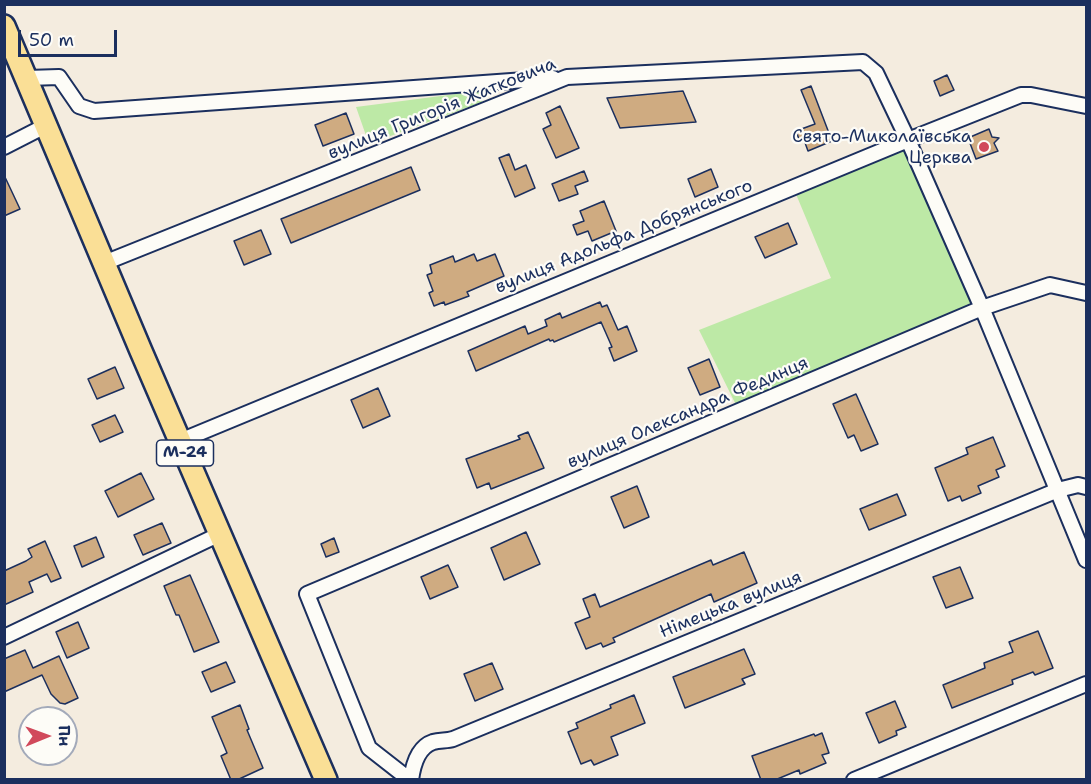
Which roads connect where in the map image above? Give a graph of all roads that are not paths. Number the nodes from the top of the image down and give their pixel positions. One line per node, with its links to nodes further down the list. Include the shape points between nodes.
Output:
1 (4, 26): 3 (highway, М-24)
2 (567, 77): 3 (street, via 94,111 79,106 59,77); 6 (street, вулиця Григорія Жатковича, via 863,62 876,73); 8 (street, вулиця Григорія Жатковича)
3 (27, 78): 5 (highway, М-24)
4 (1086, 106): 6 (street, вулиця Адольфа Добрянського, via 1021,95)
5 (47, 125): 7 (street); 8 (highway, М-24)
6 (908, 140): 10 (street, вулиця Григорія Жатковича); 11 (street, вулиця Адольфа Добрянського)
7 (4, 147)
8 (104, 263): 11 (highway, М-24)
9 (1086, 293): 10 (street, вулиця Олександра Фединця, via 1050,285)
10 (982, 308): 13 (street, вулиця Григорія Жатковича); 19 (street, вулиця Олександра Фединця, via 307,594 369,748)
11 (180, 441): 14 (highway, М-24)
12 (1086, 487): 13 (street, Німецька вулиця)
13 (1058, 490): 15 (street, вулиця Григорія Жатковича); 19 (street, Німецька вулиця, via 453,740 432,742 420,752)
14 (220, 534): 16 (street); 18 (highway, М-24)
15 (1086, 560)
16 (4, 637)
17 (1086, 684): 20 (street)
18 (326, 780)
19 (410, 780)
20 (854, 780)

